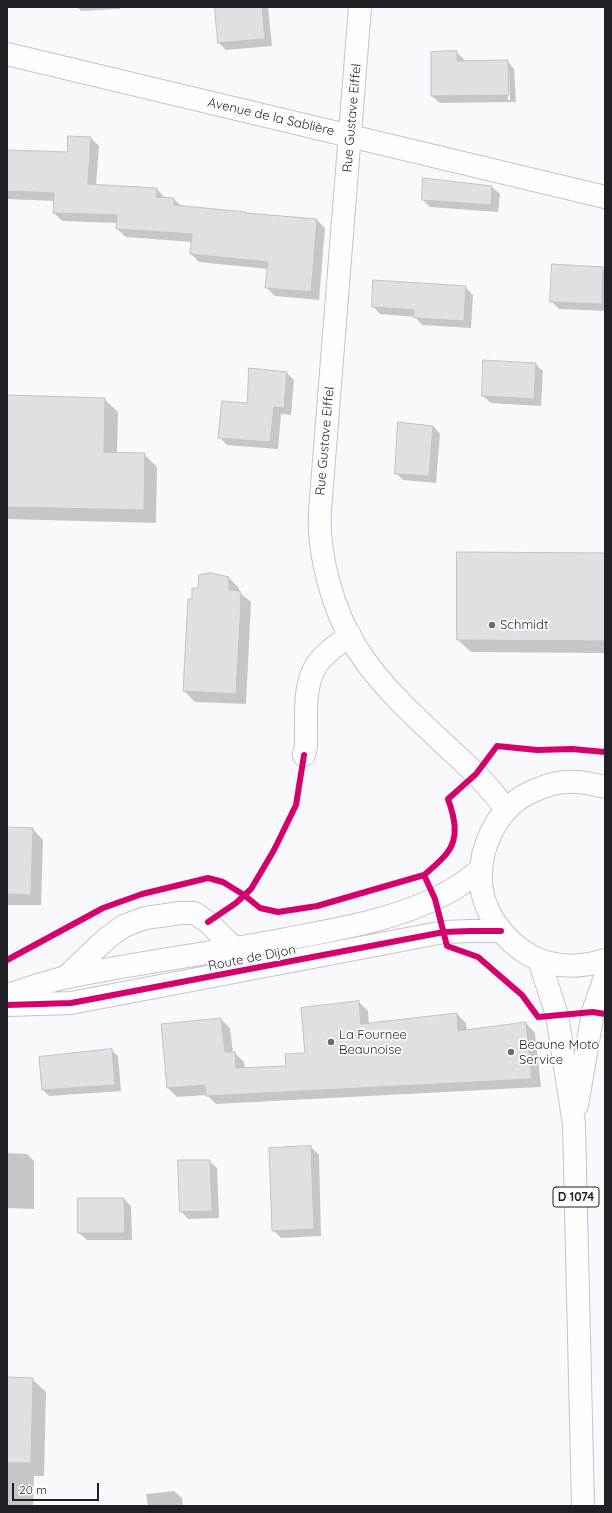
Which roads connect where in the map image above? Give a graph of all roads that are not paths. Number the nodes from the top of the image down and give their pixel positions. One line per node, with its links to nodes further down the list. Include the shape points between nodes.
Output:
1 (360, 7): 3 (main road, Rue Gustave Eiffel)
2 (7, 54): 3 (main road, Avenue de la Sablière)
3 (351, 136): 4 (main road, Avenue de la Sablière); 5 (main road, Rue Gustave Eiffel, via 320,531 324,564 334,601)
4 (605, 197)
5 (350, 635): 6 (main road, via 317,664 308,687); 8 (main road, Rue Gustave Eiffel, via 365,662 395,696 476,774)
6 (304, 755)
7 (605, 787): 8 (main road, via 586,782 543,786 524,795)
8 (507, 809): 9 (main road, via 494,826 485,847)
9 (481, 869): 10 (main road, via 482,891 489,912); 11 (main road, Route de Dijon, via 435,899 406,910 330,931)
10 (501, 931): 12 (main road, via 518,948); 17 (main road, Route de Dijon, via 444,932 71,1003)
11 (235, 949): 14 (main road, Route de Dijon); 14 (main road, via 208,922 194,913 145,918 124,926 106,938)
12 (539, 960): 13 (main road, via 564,966 590,965); 18 (main road, D 1074, via 557,1015)
13 (605, 960)
14 (66, 977): 16 (main road, Route de Dijon)
15 (605, 977): 18 (main road, D 1074, via 593,1012)
16 (7, 995)
17 (7, 1005)
18 (574, 1124): 19 (main road, D 1074)
19 (583, 1506)

